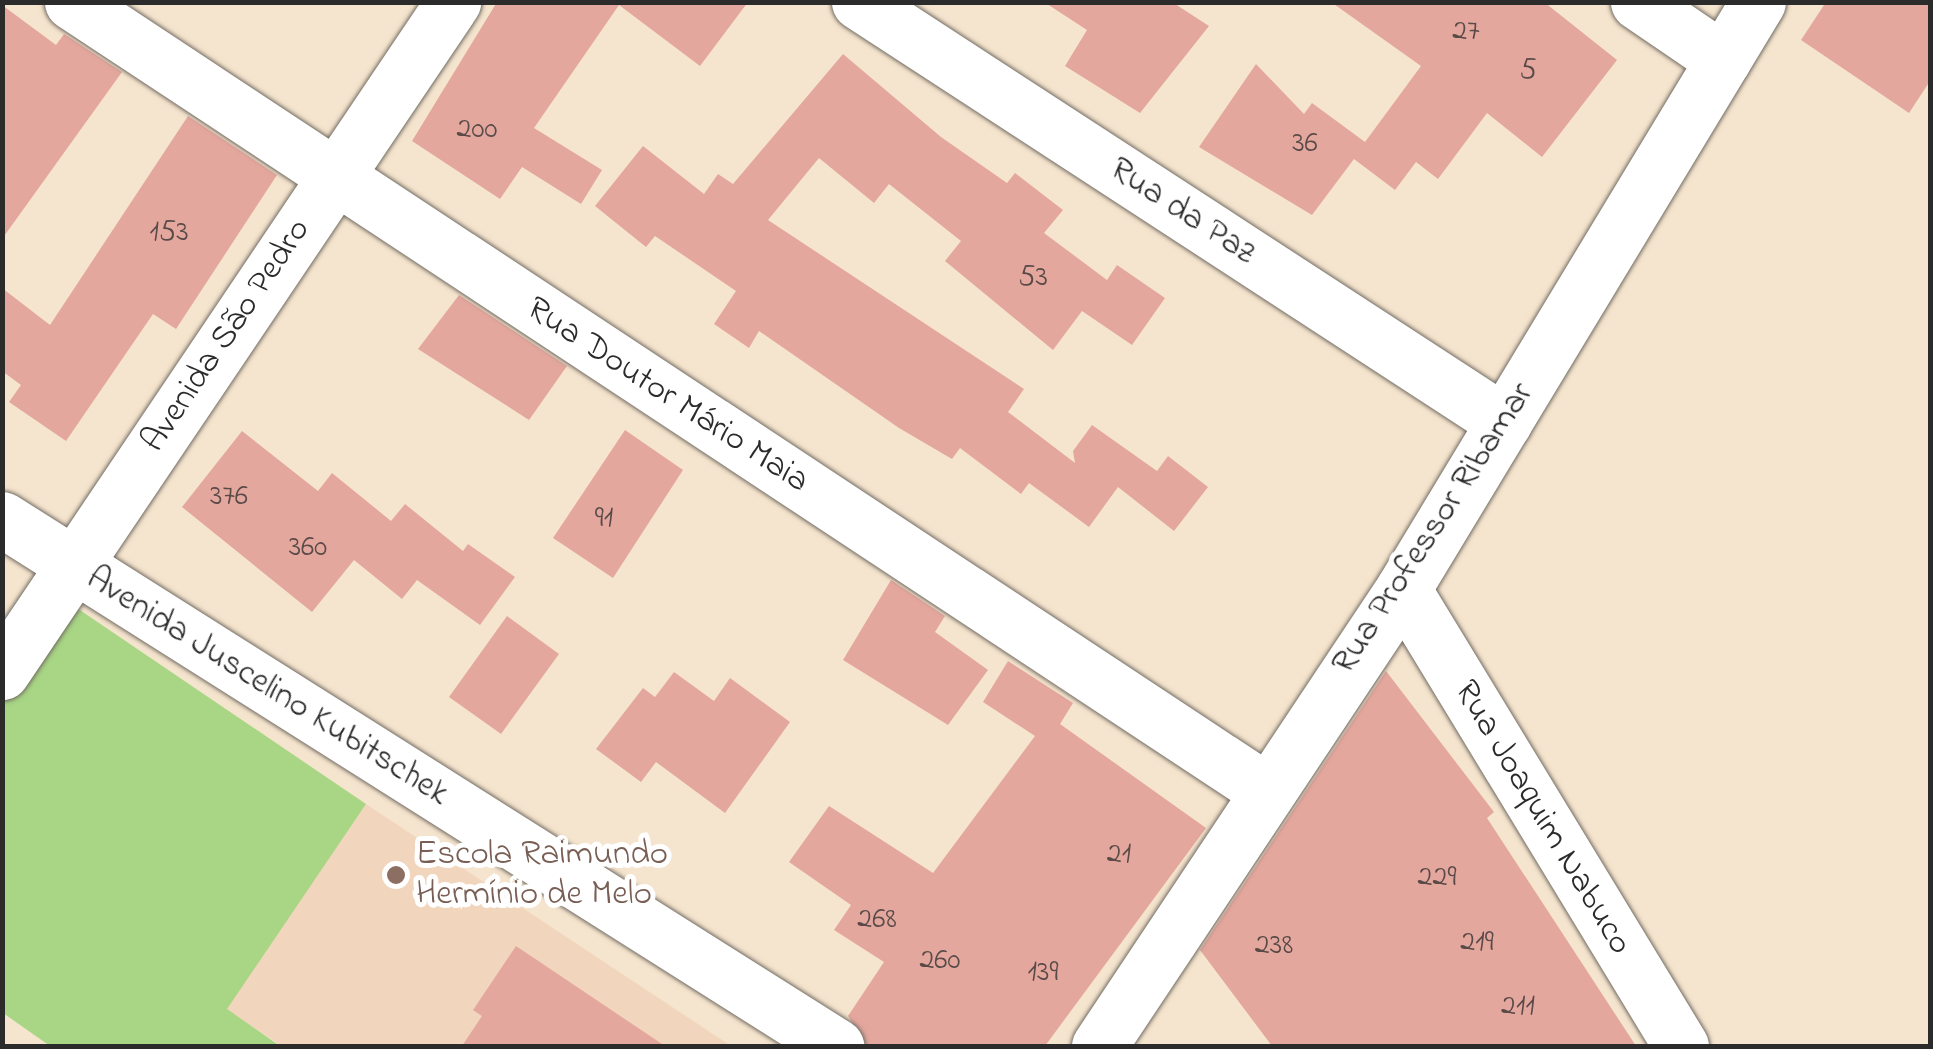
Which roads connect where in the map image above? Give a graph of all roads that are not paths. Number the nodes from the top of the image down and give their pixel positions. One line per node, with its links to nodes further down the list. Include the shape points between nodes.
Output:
1 (72, 2): 7 (street, Rua Doutor Mário Maia)
2 (454, 2): 7 (street, Avenida São Pedro)
3 (859, 2): 8 (street, Rua da Paz)
4 (1638, 2): 6 (street)
5 (1758, 2): 6 (street, Rua Professor Ribamar)
6 (1724, 60): 8 (street, Rua Professor Ribamar)
7 (335, 177): 10 (street, Avenida São Pedro); 13 (street, Rua Doutor Mário Maia)
8 (1504, 422): 11 (street, Rua Professor Ribamar)
9 (2, 519): 10 (street, Avenida Juscelino Kubitschek)
10 (71, 564): 12 (street, Avenida São Pedro); 14 (street, Avenida Juscelino Kubitschek)
11 (1403, 589): 13 (street, Rua Professor Ribamar); 16 (street, Rua Joaquim Nabuco)
12 (2, 672)
13 (1262, 788): 15 (street, Rua Professor Ribamar)
14 (836, 1046)
15 (1098, 1046)
16 (1681, 1046)

